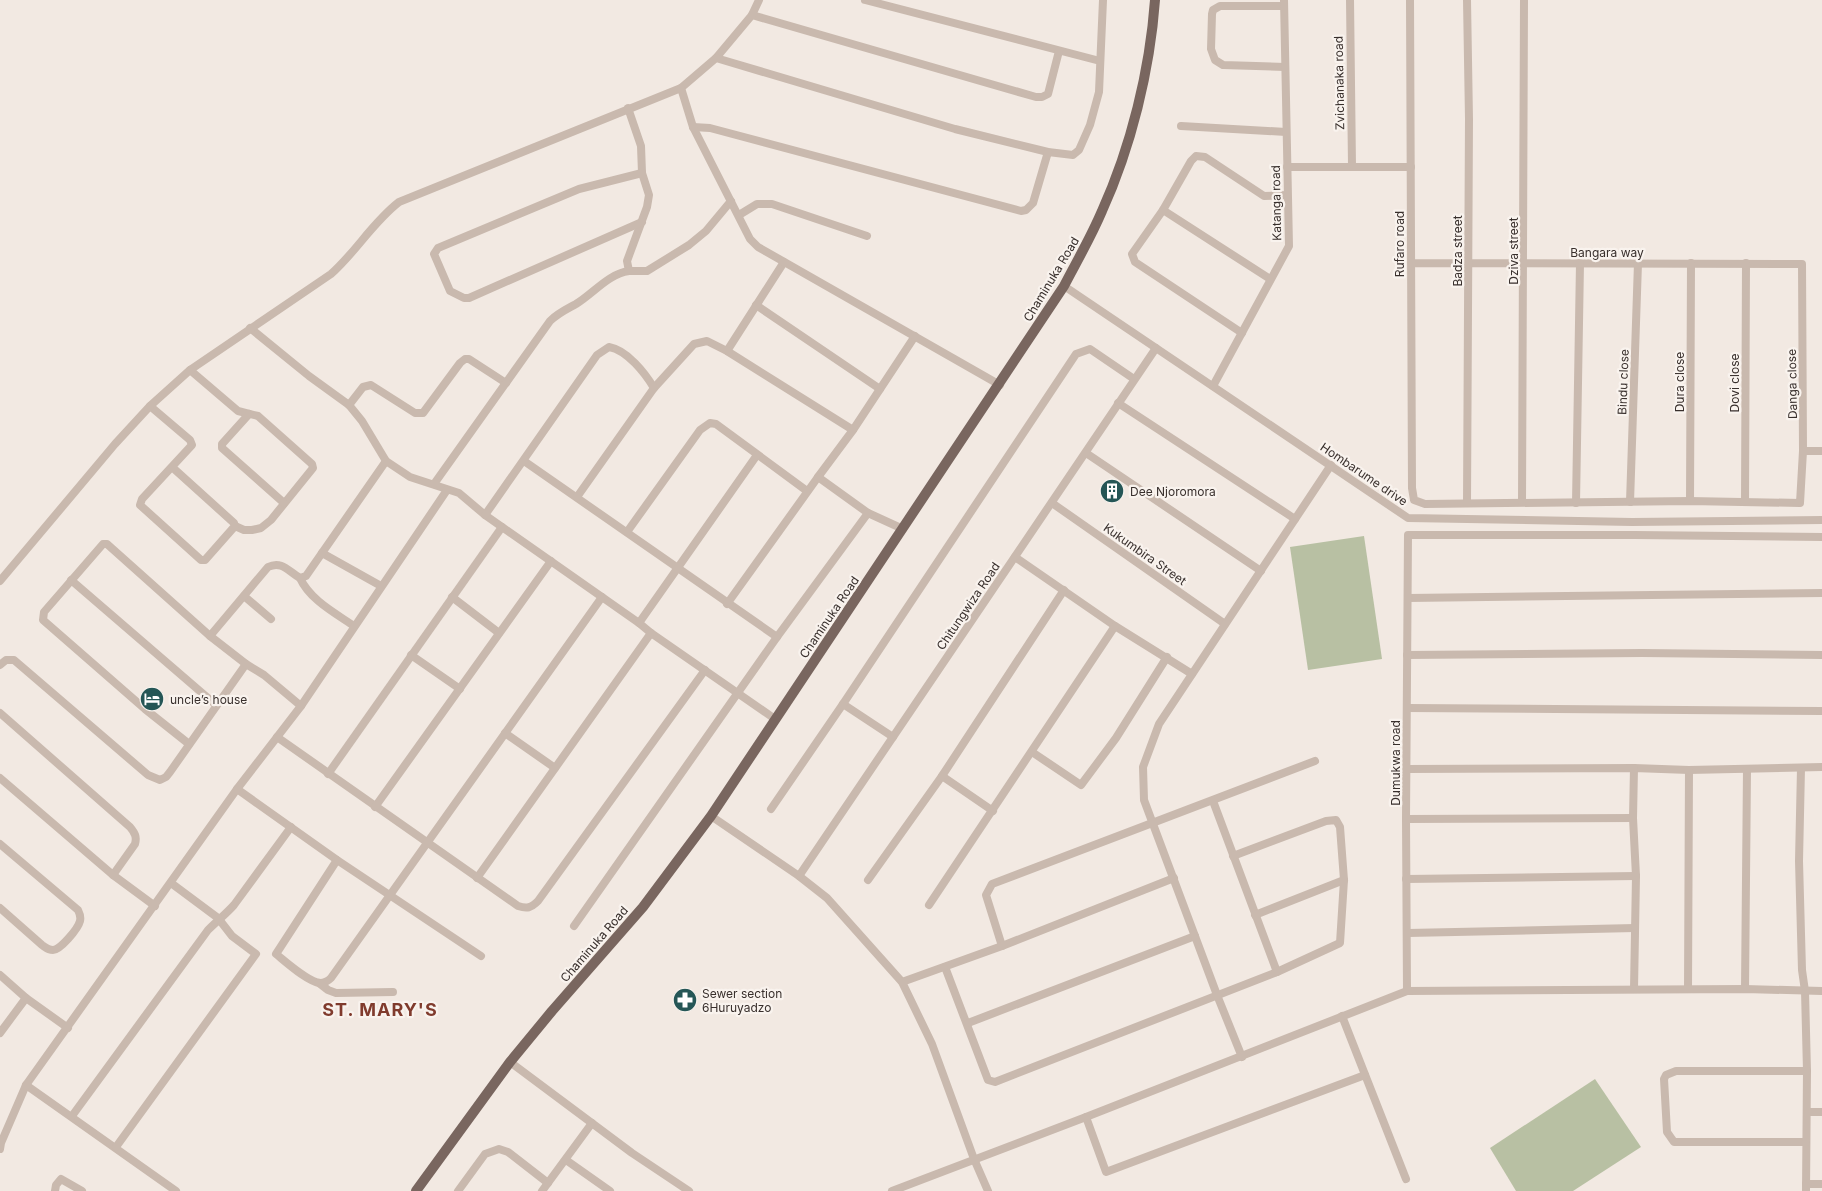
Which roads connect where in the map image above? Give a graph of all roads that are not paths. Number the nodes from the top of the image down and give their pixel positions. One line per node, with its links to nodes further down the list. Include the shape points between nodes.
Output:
1 (759, 0): 10 (street)
2 (865, 0): 11 (street)
3 (1103, 0): 13 (street)
4 (1154, 0): 42 (main road, Chaminuka Road, via 1144,77 1119,168 1103,210)
5 (1350, 0): 21 (street, Zvichanaka road)
6 (1410, 0): 22 (street, Rufaro road)
7 (1467, 0): 33 (street, Badza street)
8 (1524, 0): 34 (street, Dziva street)
9 (1284, 3): 14 (street, Katanga road); 14 (street, via 1216,8 1212,14 1211,49 1215,60 1222,65)
10 (752, 15): 11 (street, via 1036,97 1048,94); 12 (street)
11 (1059, 51): 13 (street)
12 (716, 58): 15 (street); 20 (street, via 955,129)
13 (1100, 61): 20 (street, via 1097,106 1079,150 1070,156)
14 (1285, 67): 19 (street, Katanga road)
15 (681, 88): 16 (street); 18 (street)
16 (628, 108): 24 (street, via 641,146); 44 (street, via 398,202 331,274)
17 (1181, 126): 19 (street)
18 (693, 128): 20 (street, via 710,128 1021,211 1033,203); 26 (street)
19 (1286, 132): 23 (street, Katanga road)
20 (1048, 152)
21 (1352, 166): 22 (street); 23 (street)
22 (1410, 166): 32 (street, Rufaro road)
23 (1287, 167): 25 (street, Katanga road)
24 (642, 173): 29 (street, via 649,195); 29 (street, via 579,189 438,248 434,254 450,291 469,298)
25 (1287, 196): 27 (street, via 1264,196 1205,157 1196,156); 41 (street, Katanga road, via 1289,246)
26 (731, 201): 28 (street); 40 (street, via 706,231 689,245 647,271)
27 (1163, 210): 41 (street); 45 (street, via 1132,258)
28 (739, 214): 30 (street, via 757,204 772,204); 31 (street, via 754,243)
29 (642, 222): 40 (street, via 631,246 627,262)
30 (868, 236)
31 (784, 262): 43 (street); 46 (street)
32 (1411, 263): 33 (street, Bangara way); 80 (street, Rufaro road, via 1414,500 1425,504)
33 (1468, 263): 34 (street, Bangara way); 80 (street, Badza street)
34 (1524, 263): 35 (street, Bangara way); 75 (street, Dziva street)
35 (1580, 263): 36 (street, Bangara way); 81 (street)
36 (1638, 263): 37 (street, Bangara way); 76 (street, Bindu close)
37 (1691, 263): 38 (street, Bangara way); 74 (street, Dura close)
38 (1746, 263): 39 (street, Bangara way); 77 (street, Dovi close)
39 (1802, 264): 61 (street, Danga close)
40 (629, 271): 51 (street, via 616,275 557,314)
41 (1270, 279): 45 (street, Katanga road)
42 (1064, 286): 47 (street, Hombarume drive); 52 (main road, Chaminuka Road)
43 (756, 305): 48 (street); 55 (street)
44 (250, 328): 49 (street); 57 (street)
45 (1242, 333): 53 (street, Katanga road)
46 (915, 336): 52 (street); 55 (street)
47 (1156, 348): 50 (street, Chitungwiza Road); 53 (street, Hombarume drive)
48 (727, 351): 54 (street, via 706,341 698,342); 60 (street)
49 (190, 370): 58 (street); 59 (street, via 238,411)
50 (1134, 379): 56 (street, Chitungwiza Road); 126 (street, via 1090,349 1076,354)
51 (506, 383): 57 (street, via 465,359 420,414 371,384 363,387); 70 (street)
52 (1000, 385): 88 (main road, Chaminuka Road)
53 (1213, 386): 67 (street, Hombarume drive)
54 (654, 388): 66 (street, via 641,368 616,348 603,350); 73 (street)
55 (880, 389): 60 (street)
56 (1118, 404): 63 (street, Chitungwiza Road); 84 (street)
57 (349, 405): 65 (street)
58 (150, 406): 68 (street, via 191,442 192,445); 98 (street)
59 (249, 414): 78 (street, via 222,448); 78 (street, via 258,416 312,464 313,468)
60 (853, 430): 69 (street)
61 (1804, 451): 62 (street); 77 (street, Danga close, via 1800,502)
62 (1822, 452)
63 (1086, 453): 79 (street, Chitungwiza Road); 95 (street)
64 (757, 455): 72 (street); 89 (street, via 716,424 710,423); 94 (street)
65 (386, 461): 70 (street, via 410,477); 91 (street)
66 (524, 461): 73 (street); 83 (street)
67 (1331, 465): 84 (street); 85 (street, Hombarume drive, via 1408,518 1632,522)
68 (172, 467): 86 (street); 86 (street, via 142,499 142,506 202,560 208,559)
69 (818, 477): 72 (street); 82 (street)
70 (434, 484): 71 (street)
71 (447, 490): 83 (street, via 459,493); 99 (street)
72 (807, 491): 106 (street)
73 (577, 497): 89 (street)
74 (1690, 501): 76 (street); 77 (street)
75 (1522, 502): 80 (street); 81 (street)
76 (1630, 502): 81 (street)
77 (1745, 502)
78 (284, 503): 86 (street, via 272,520 260,528 244,530)
79 (1052, 503): 92 (street, Chitungwiza Road); 109 (street, Kukumbira Street)
80 (1467, 503)
81 (1576, 503)
82 (868, 513): 88 (street); 115 (street)
83 (485, 515): 87 (street)
84 (1295, 519): 95 (street)
85 (1822, 520)
86 (235, 526)
87 (502, 527): 93 (street); 103 (street)
88 (903, 529): 132 (main road, Chaminuka Road)
89 (627, 532): 94 (street)
90 (1822, 537): 105 (street, Dumukwa road, via 1408,535)
91 (322, 552): 96 (street, via 306,576); 99 (street)
92 (1015, 557): 100 (street); 135 (street, Chitungwiza Road)
93 (551, 561): 104 (street); 113 (street)
94 (676, 568): 106 (street); 108 (street)
95 (1261, 571): 109 (street)
96 (300, 578): 102 (street, via 274,564); 110 (street, via 316,599)
97 (71, 580): 114 (street, via 100,547 107,544); 127 (street); 136 (street, via 44,612 46,623)
98 (0, 581)
99 (381, 586): 110 (street)
100 (1064, 590): 111 (street); 147 (street)
101 (1822, 593): 105 (street)
102 (244, 596): 107 (street); 114 (street)
103 (452, 597): 113 (street); 116 (street)
104 (602, 597): 108 (street); 133 (street)
105 (1408, 598): 118 (street, Dumukwa road)
106 (727, 604): 115 (street)
107 (271, 619)
108 (639, 623): 112 (street)
109 (1225, 624): 123 (street)
110 (354, 626): 128 (street)
111 (1115, 626): 119 (street); 137 (street)
112 (651, 633): 122 (street); 140 (street)
113 (499, 634): 124 (street)
114 (210, 636): 120 (street)
115 (777, 637): 125 (street)
116 (411, 655): 124 (street); 146 (street)
117 (1822, 655): 118 (street, via 1642,652)
118 (1407, 656): 129 (street, Dumukwa road)
119 (1167, 657): 123 (street); 137 (street, via 1116,738 1081,785)
120 (246, 664): 127 (street); 128 (street)
121 (0, 665): 136 (street, via 6,660 14,660 154,778 166,777)
122 (705, 670): 125 (street); 166 (street, via 532,907 518,906)
123 (1192, 674): 157 (street, via 1159,724 1143,767 1144,800)
124 (460, 688): 151 (street)
125 (739, 693): 132 (street); 178 (street)
126 (843, 704): 135 (street); 152 (street)
127 (216, 705): 136 (street)
128 (300, 706): 134 (street)
129 (1407, 708): 130 (street); 143 (street, Dumukwa road)
130 (1822, 711)
131 (0, 713): 163 (street, via 135,833 135,844)
132 (775, 719): 154 (main road, Chaminuka Road)
133 (505, 734): 140 (street); 159 (street)
134 (277, 737): 146 (street); 149 (street)
135 (892, 737): 164 (street, Chitungwiza Road)
136 (189, 744)
137 (1032, 752): 153 (street)
138 (1315, 761): 150 (street)
139 (1822, 767): 142 (street)
140 (555, 768): 166 (street)
141 (1634, 768): 143 (street); 145 (street); 155 (street)
142 (1801, 768): 144 (street); 193 (street, via 1800,890)
143 (1407, 769): 156 (street, Dumukwa road)
144 (1748, 769): 145 (street); 189 (street)
145 (1689, 770): 191 (street)
146 (328, 774): 151 (street)
147 (942, 776): 153 (street); 169 (street)
148 (0, 778): 163 (street)
149 (237, 789): 158 (street); 171 (street)
150 (1213, 801): 157 (street); 161 (street)
151 (375, 807): 159 (street)
152 (771, 809)
153 (993, 810): 173 (street)
154 (711, 816): 164 (street); 203 (main road, Chaminuka Road, via 643,907)
155 (1633, 818): 156 (street); 165 (street)
156 (1406, 819): 168 (street, Dumukwa road)
157 (1152, 823): 167 (street); 182 (street, via 992,884 986,894)
158 (290, 827): 162 (street); 177 (street, via 234,905)
159 (426, 843): 166 (street); 172 (street)
160 (0, 844): 175 (street, via 78,910 80,919 55,950 42,945)
161 (1233, 856): 170 (street, via 1336,820 1340,827); 176 (street)
162 (337, 860): 172 (street); 188 (street, via 276,954)
163 (113, 876): 174 (street)
164 (799, 876): 187 (street, via 827,898)
165 (1636, 876): 168 (street); 179 (street)
166 (477, 878)
167 (1174, 878): 181 (street); 182 (street)
168 (1406, 879): 180 (street, Dumukwa road)
169 (868, 880)
170 (1344, 880): 176 (street); 185 (street, via 1340,943)
171 (171, 883): 174 (street); 177 (street)
172 (390, 894): 183 (street); 188 (street, via 331,978)
173 (930, 905)
174 (155, 906): 200 (street)
175 (0, 908)
176 (1255, 915): 185 (street)
177 (218, 918): 209 (street); 214 (street, via 232,936 256,954)
178 (574, 926)
179 (1634, 928): 180 (street); 190 (street)
180 (1408, 933): 192 (street, Dumukwa road)
181 (1195, 936): 196 (street); 199 (street)
182 (1002, 946): 184 (street)
183 (481, 956)
184 (945, 967): 187 (street); 199 (street)
185 (1277, 972): 196 (street)
186 (0, 975): 197 (street)
187 (902, 982): 215 (street, via 932,1044)
188 (320, 983): 195 (street, via 336,993)
189 (1745, 988): 191 (street); 193 (street)
190 (1634, 989): 191 (street); 192 (street)
191 (1688, 989)
192 (1407, 991): 198 (street)
193 (1805, 991): 194 (street); 204 (street)
194 (1822, 991)
195 (393, 992)
196 (1217, 995): 199 (street, via 995,1082 988,1080); 202 (street)
197 (26, 998): 200 (street); 201 (street)
198 (1342, 1016): 202 (street); 205 (street)
199 (968, 1023)
200 (68, 1028): 206 (street)
201 (0, 1033)
202 (1242, 1057): 210 (street)
203 (510, 1062): 211 (street); 224 (main road, Chaminuka Road)
204 (1807, 1071): 207 (street); 212 (street, via 1676,1071 1664,1079 1667,1132 1674,1142)
205 (1366, 1075): 210 (street, via 1106,1172); 217 (street)
206 (26, 1084): 209 (street); 213 (street)
207 (1808, 1112): 208 (street); 212 (street)
208 (1822, 1112)
209 (72, 1116): 214 (street)
210 (1086, 1117): 215 (street)
211 (592, 1123): 216 (street); 228 (street)
212 (1806, 1142): 220 (street)
213 (0, 1145)
214 (116, 1147): 223 (street)
215 (974, 1159): 229 (street); 230 (street)
216 (566, 1160): 218 (street); 227 (street)
217 (1406, 1179)
218 (548, 1183): 225 (street, via 508,1152 499,1149 485,1154); 226 (street)
219 (1822, 1184): 220 (street)
220 (1806, 1187)
221 (55, 1191): 222 (street, via 61,1179)
222 (82, 1191)
223 (176, 1191)
224 (416, 1191)
225 (458, 1191)
226 (542, 1191)
227 (610, 1191)
228 (689, 1191)
229 (892, 1191)
230 (988, 1191)

